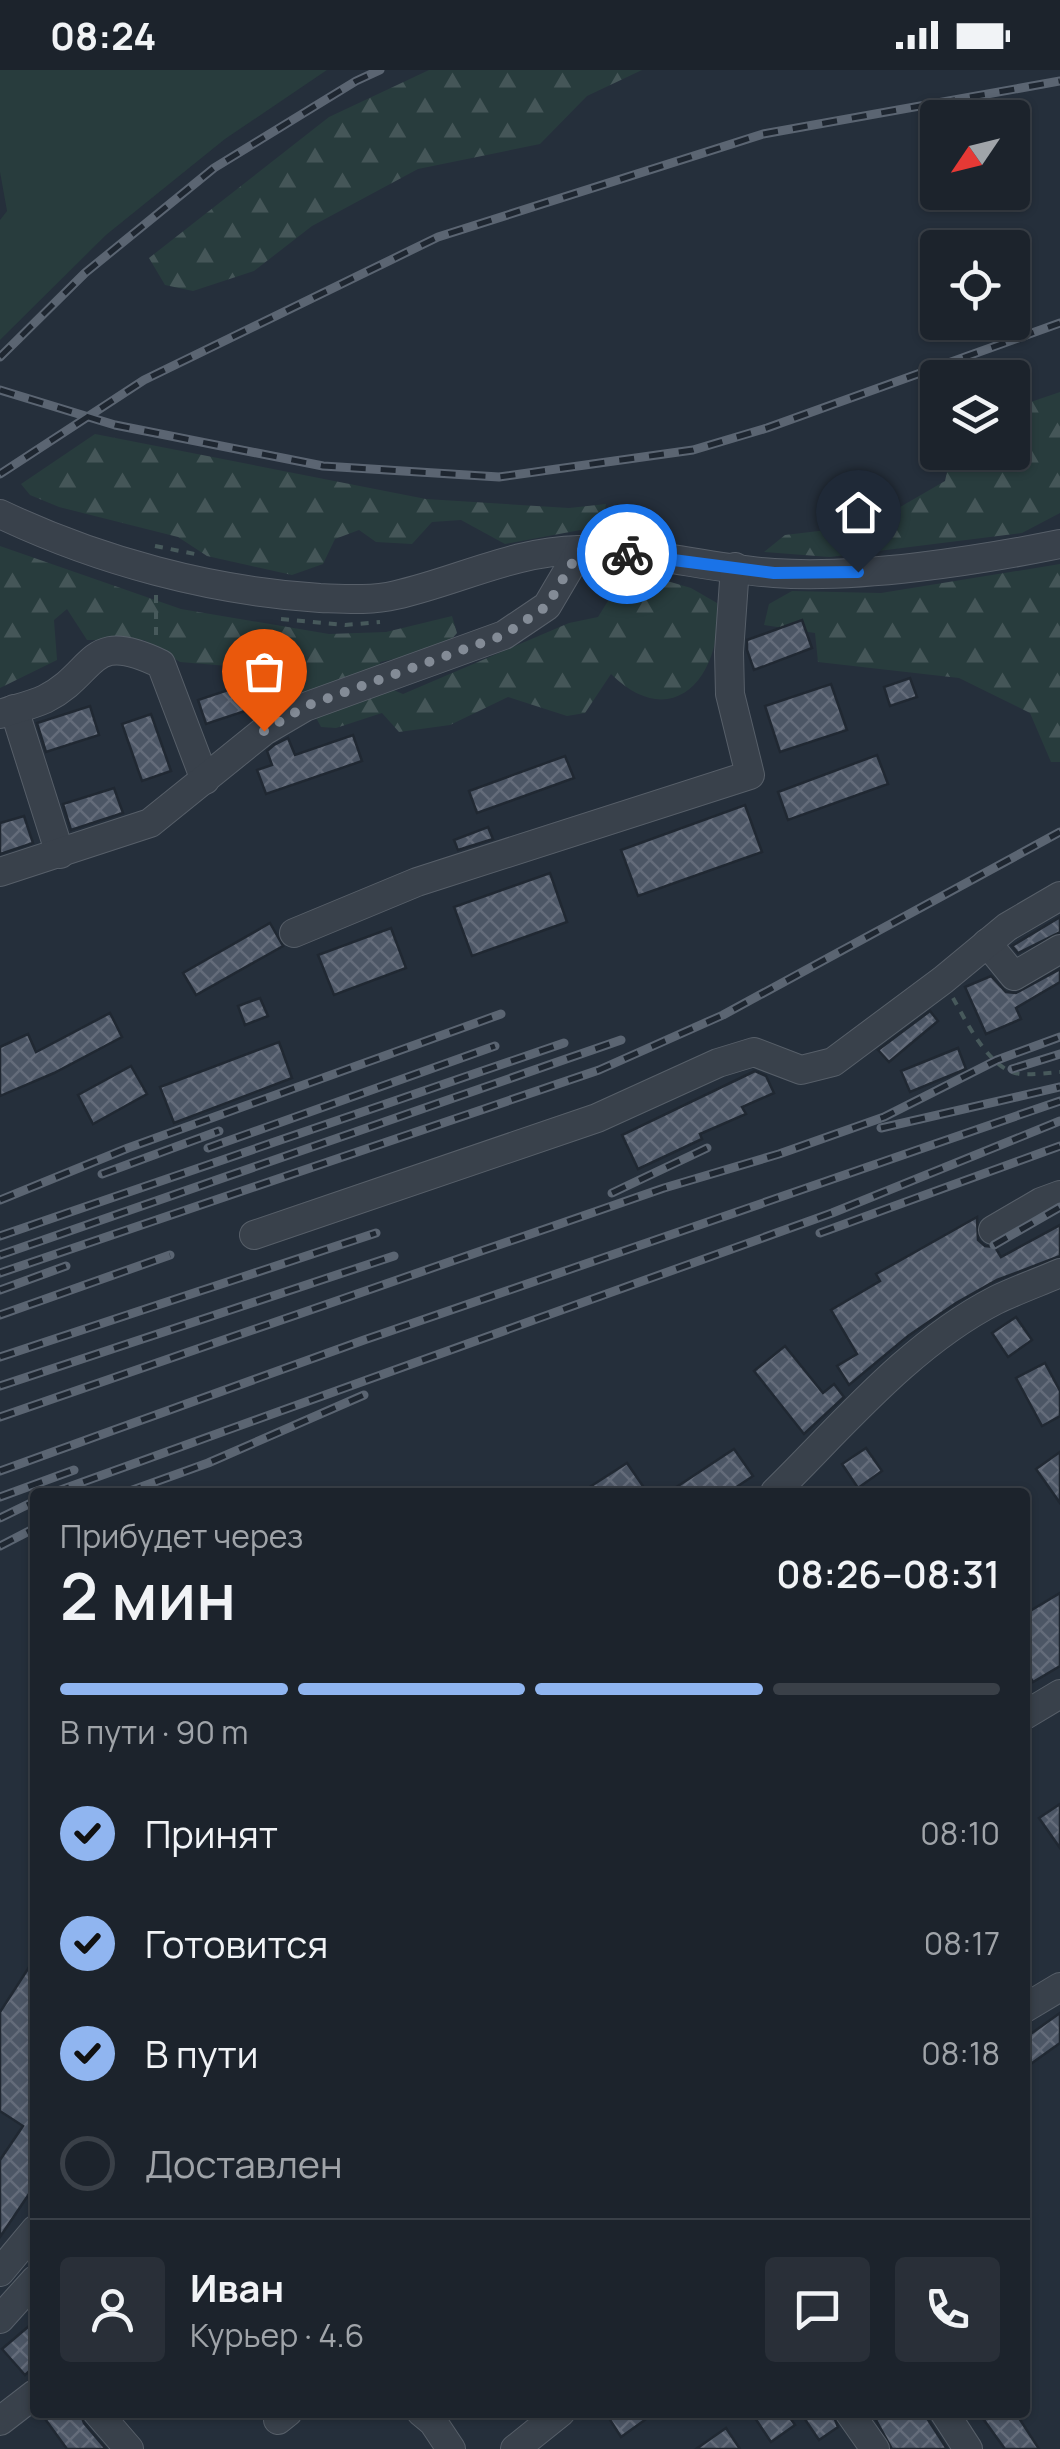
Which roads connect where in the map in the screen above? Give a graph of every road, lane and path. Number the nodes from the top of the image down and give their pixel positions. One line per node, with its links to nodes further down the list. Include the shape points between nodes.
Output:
1 (0, 514): 3 (street, via 108,557 274,595 396,596 530,554)
2 (1060, 544): 4 (street, via 858,572)
3 (580, 550): 4 (street); 10 (street, via 547,606 504,635 306,706)
4 (735, 567): 14 (street, via 730,694 750,775 417,882)
5 (169, 598): 8 (path, via 156,594)
6 (272, 617): 7 (path, via 345,625)
7 (394, 618)
8 (154, 626)
9 (7, 712): 10 (street, via 46,698 101,652 140,654 161,664); 11 (street)
10 (205, 780): 11 (street, via 150,824)
11 (60, 854): 12 (street)
12 (0, 872)
13 (1060, 896): 15 (street)
14 (294, 932)
15 (988, 943): 16 (street, via 1014,976); 17 (street)
16 (1060, 949)
17 (943, 980): 18 (path, via 980,1046 1009,1070); 21 (street, via 814,1069 754,1052 718,1062 596,1118)
18 (1060, 1072)
19 (1060, 1195): 20 (street)
20 (993, 1230)
21 (254, 1234)
22 (1060, 1273): 23 (street, via 994,1301 937,1338)
23 (780, 1488)
24 (1060, 1694): 25 (street)
25 (1030, 1712)
26 (1060, 1987): 27 (street)
27 (1030, 2005)
28 (30, 2236): 29 (street)
29 (0, 2272)
30 (30, 2285): 31 (street)
31 (0, 2318)
32 (30, 2398): 38 (street)
33 (103, 2418): 39 (street)
34 (428, 2418): 40 (street)
35 (553, 2418): 41 (street)
36 (853, 2418): 42 (street)
37 (948, 2418): 43 (street)
38 (0, 2421)
39 (129, 2449)
40 (451, 2449)
41 (515, 2449)
42 (875, 2449)
43 (968, 2449)

